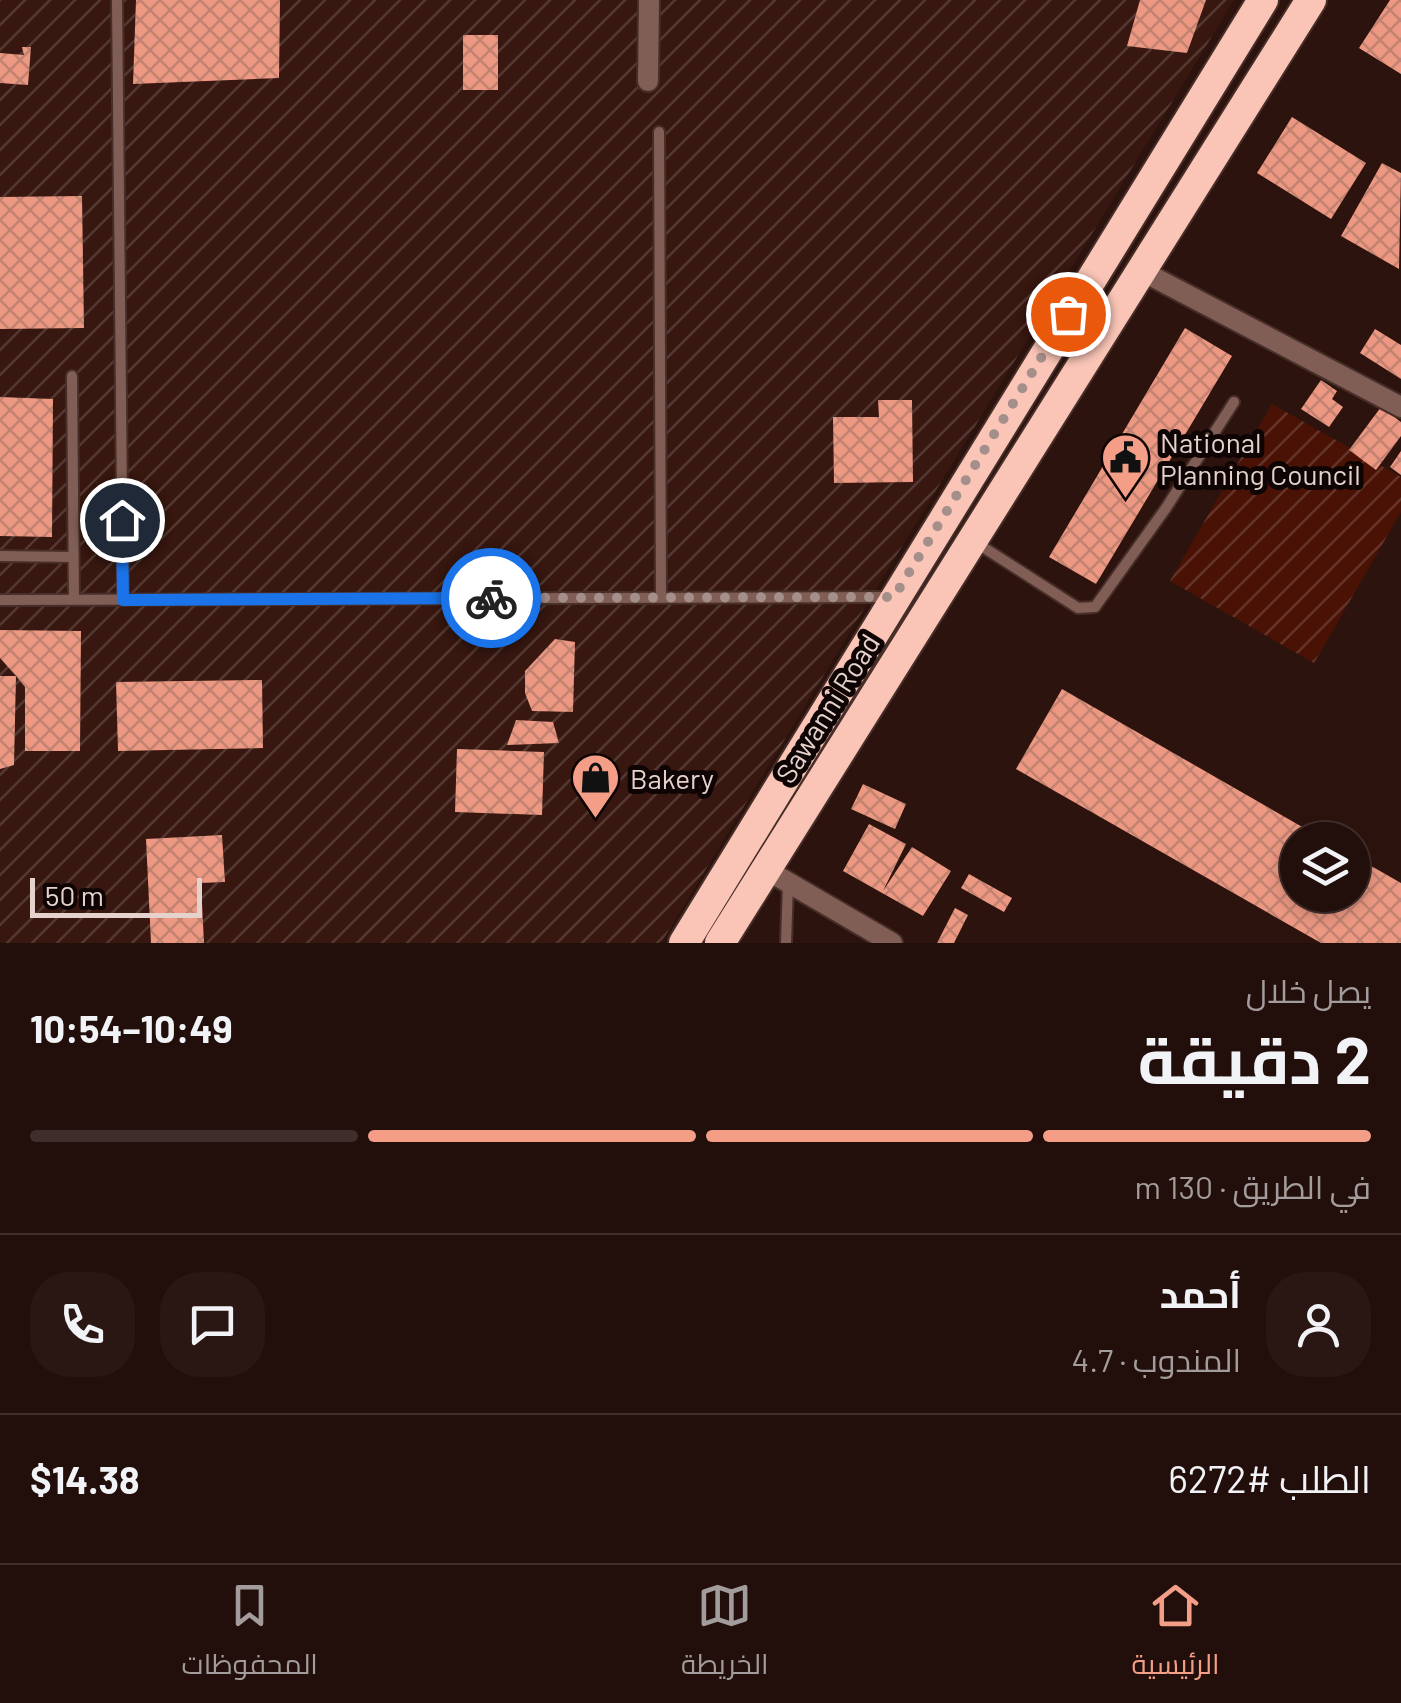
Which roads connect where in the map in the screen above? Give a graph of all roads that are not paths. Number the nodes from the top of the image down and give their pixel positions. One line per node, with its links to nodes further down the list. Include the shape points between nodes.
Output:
1 (117, 0): 18 (lane)
2 (649, 0): 5 (street)
3 (1263, 0): 14 (highway, Sawanni Road)
4 (1310, 0): 7 (highway, Sawanni Road)
5 (648, 81)
6 (659, 132): 15 (lane)
7 (1138, 269): 10 (street); 11 (highway, Sawanni Road)
8 (72, 376): 13 (lane)
9 (1234, 402): 11 (lane, via 1095,607 1078,608)
10 (1401, 407)
11 (970, 539): 19 (highway, Sawanni Road)
12 (0, 556): 13 (lane)
13 (73, 557): 17 (lane)
14 (894, 597): 15 (lane); 20 (highway, Sawanni Road)
15 (661, 598): 18 (lane)
16 (0, 600): 17 (lane)
17 (74, 600): 18 (lane)
18 (123, 600)
19 (777, 875): 21 (highway, Sawanni Road); 22 (lane); 23 (street)
20 (684, 943)
21 (720, 943)
22 (786, 943)
23 (892, 943)

